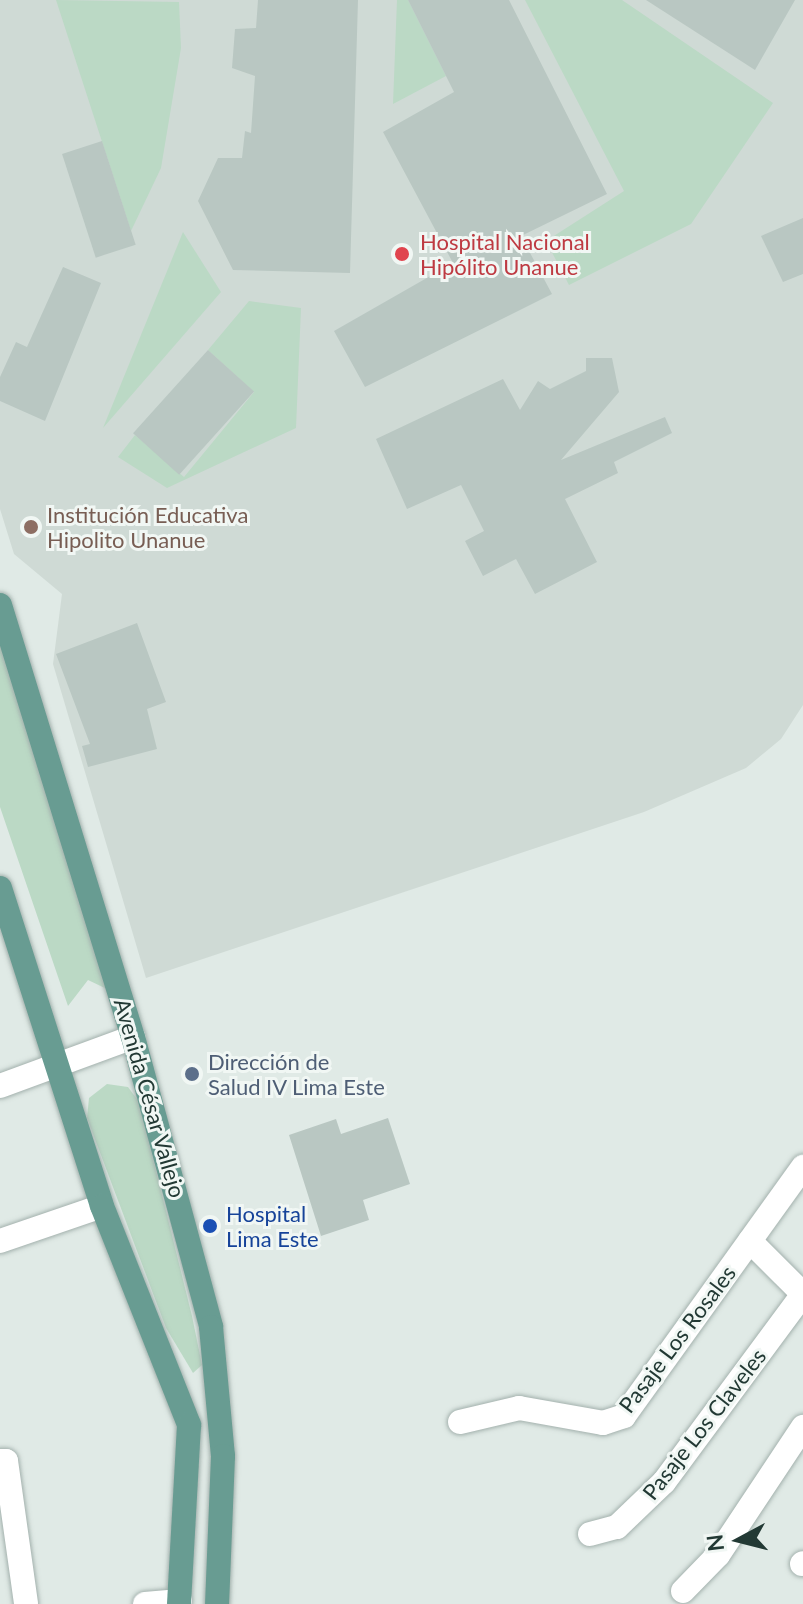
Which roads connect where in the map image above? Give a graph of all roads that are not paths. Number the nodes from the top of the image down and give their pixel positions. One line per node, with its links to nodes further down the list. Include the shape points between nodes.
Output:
1 (0, 605): 4 (main road, Avenida César Vallejo)
2 (0, 888): 3 (main road)
3 (4, 918): 5 (main road)
4 (133, 1037): 5 (street); 20 (main road, Avenida César Vallejo, via 211,1327 223,1472)
5 (54, 1066): 6 (street); 8 (main road)
6 (0, 1086)
7 (803, 1167): 10 (street, Pasaje Los Rosales)
8 (102, 1206): 9 (street); 17 (main road, via 189,1425)
9 (0, 1241)
10 (750, 1241): 11 (street); 12 (street, Pasaje Los Rosales, via 624,1416 603,1423 519,1408)
11 (803, 1294): 15 (street, Pasaje Los Claveles, via 664,1482 617,1527)
12 (460, 1422)
13 (803, 1427): 16 (street, via 718,1555)
14 (3, 1461): 18 (street)
15 (590, 1534)
16 (683, 1591)
17 (180, 1602): 19 (street)
18 (26, 1604)
19 (145, 1604)
20 (217, 1604)

